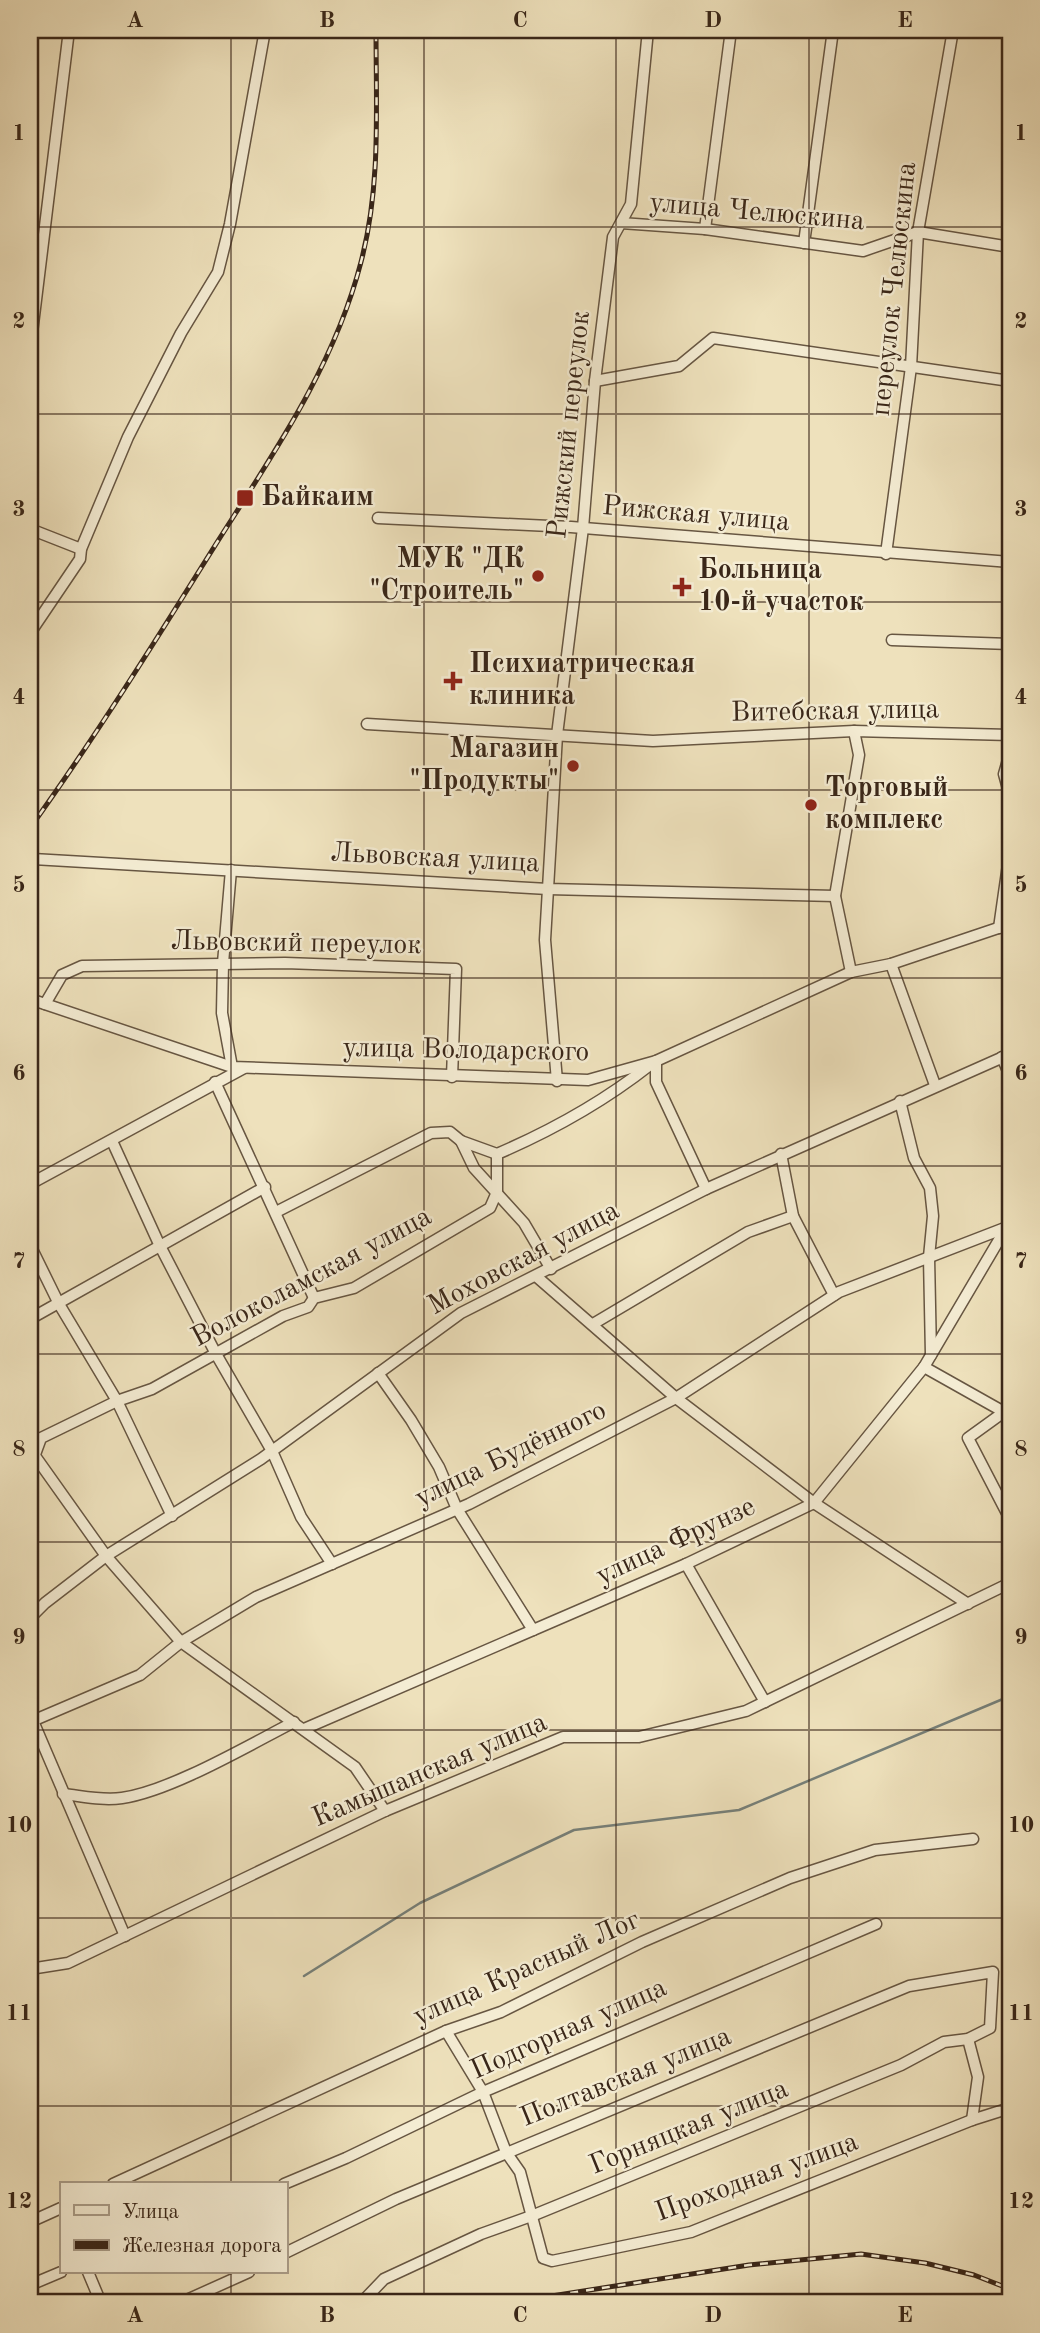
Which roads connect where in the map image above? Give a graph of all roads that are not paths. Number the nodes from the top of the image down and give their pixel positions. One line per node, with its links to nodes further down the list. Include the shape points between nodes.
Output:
1 (69, 30): 12 (street)
2 (265, 30): 19 (street, via 218,272 128,438)
3 (648, 30): 7 (street, Рижский переулок, via 631,204)
4 (731, 30): 8 (street)
5 (833, 30): 10 (street)
6 (953, 30): 9 (street, переулок Челюскина)
7 (621, 223): 8 (street, улица Челюскина); 14 (street, Рижский переулок, via 613,237)
8 (705, 229): 10 (street, улица Челюскина)
9 (918, 232): 10 (street, улица Челюскина, via 863,251); 11 (street, улица Челюскина); 13 (street, переулок Челюскина)
10 (804, 243)
11 (1010, 247)
12 (30, 349)
13 (911, 367): 14 (street, via 713,338 679,366); 15 (street); 20 (street, переулок Челюскина)
14 (595, 381): 17 (street, Рижский переулок)
15 (1010, 381)
16 (378, 518): 17 (street, Рижская улица)
17 (583, 528): 20 (street, Рижская улица); 27 (street, Рижский переулок)
18 (30, 529): 19 (street)
19 (81, 549): 22 (street, via 80,559)
20 (886, 554): 21 (street, Рижская улица)
21 (1010, 562)
22 (30, 633)
23 (892, 640): 24 (street)
24 (1010, 644)
25 (367, 724): 27 (street, Витебская улица)
26 (854, 731): 27 (street, Витебская улица, via 653,741); 28 (street, Витебская улица); 35 (street, via 859,755)
27 (556, 735): 34 (street, Рижский переулок)
28 (1010, 735)
29 (1010, 753): 30 (street, via 1004,774)
30 (1010, 796)
31 (1010, 851): 37 (street)
32 (33, 859): 33 (street, Львовская улица)
33 (231, 870): 34 (street, Львовская улица); 38 (street)
34 (548, 889): 35 (street, Львовская улица); 49 (street, Рижский переулок, via 545,940)
35 (835, 896): 40 (street)
36 (1010, 924): 37 (street, улица Володарского)
37 (999, 928): 39 (street, улица Володарского)
38 (223, 963): 42 (street, Львовский переулок, via 82,966 62,975); 45 (street, via 222,1013); 48 (street, Львовский переулок, via 456,969)
39 (891, 964): 40 (street, улица Володарского); 51 (street)
40 (852, 972): 44 (street, улица Володарского)
41 (30, 999): 42 (street, улица Володарского)
42 (45, 1004): 45 (street, улица Володарского)
43 (1006, 1055): 47 (street); 51 (street, Моховская улица)
44 (656, 1061): 49 (street, улица Володарского, via 588,1080); 55 (street, via 612,1095); 59 (street, via 656,1082)
45 (232, 1067): 46 (street, улица Володарского)
46 (244, 1068): 48 (street, улица Володарского); 50 (street)
47 (1010, 1076)
48 (453, 1077): 49 (street, улица Володарского)
49 (557, 1081)
50 (215, 1082): 53 (street); 58 (street)
51 (934, 1085): 52 (street, Моховская улица)
52 (900, 1101): 56 (street, Моховская улица); 66 (street, via 914,1158 930,1188)
53 (112, 1141): 57 (street); 64 (street)
54 (461, 1141): 55 (street); 60 (street, via 474,1168); 61 (street, via 450,1132 431,1133)
55 (497, 1154): 60 (street)
56 (781, 1154): 59 (street, Моховская улица); 62 (street)
57 (30, 1184)
58 (265, 1187): 61 (street); 64 (street)
59 (706, 1189): 67 (street, Моховская улица)
60 (497, 1192): 67 (street, via 524,1223); 70 (street, Волоколамская улица, via 490,1208 354,1288)
61 (276, 1212): 70 (street)
62 (793, 1216): 69 (street); 73 (street, via 748,1232)
63 (1008, 1227): 66 (street, улица Будённого); 75 (street, улица Фрунзе)
64 (159, 1244): 71 (street); 74 (street)
65 (30, 1245): 71 (street)
66 (929, 1257): 69 (street, улица Будённого); 75 (street)
67 (551, 1269): 68 (street, Моховская улица)
68 (537, 1277): 73 (street); 77 (street, Моховская улица, via 461,1313)
69 (834, 1295): 78 (street, улица Будённого)
70 (314, 1298): 74 (street, Волоколамская улица, via 309,1307 283,1316)
71 (58, 1304): 72 (street); 79 (street)
72 (30, 1319)
73 (593, 1324): 78 (street)
74 (216, 1354): 79 (street, Волоколамская улица, via 152,1389); 81 (street)
75 (931, 1355): 76 (street, улица Фрунзе)
76 (924, 1367): 80 (street); 84 (street, улица Фрунзе)
77 (378, 1374): 81 (street, Моховская улица); 85 (street, via 439,1467)
78 (676, 1398): 84 (street); 85 (street, улица Будённого)
79 (117, 1401): 82 (street, Волоколамская улица, via 41,1438); 86 (street)
80 (1007, 1410): 87 (street, via 968,1438)
81 (272, 1451): 86 (street, Моховская улица); 89 (street, via 302,1517)
82 (32, 1453): 83 (street, Волоколамская улица); 88 (street)
83 (30, 1468)
84 (814, 1503): 90 (street, улица Фрунзе); 92 (street)
85 (457, 1509): 89 (street, улица Будённого); 94 (street)
86 (172, 1516): 88 (street, Моховская улица)
87 (1010, 1519)
88 (106, 1556): 93 (street, Моховская улица); 95 (street)
89 (332, 1564): 95 (street, улица Будённого, via 256,1597)
90 (686, 1564): 94 (street, улица Фрунзе); 96 (street)
91 (1010, 1583): 92 (street, Камышанская улица)
92 (968, 1604): 96 (street, Камышанская улица)
93 (30, 1618)
94 (533, 1630): 99 (street, улица Фрунзе)
95 (181, 1642): 97 (street, улица Будённого, via 140,1675); 98 (street)
96 (765, 1702): 101 (street, Камышанская улица, via 746,1712 639,1737 563,1737)
97 (31, 1719): 100 (street)
98 (295, 1722): 99 (street); 100 (street, via 197,1771 136,1795 104,1799)
99 (304, 1729): 101 (street, via 355,1767)
100 (63, 1794): 104 (street)
101 (385, 1811): 104 (street, Камышанская улица)
102 (974, 1839): 107 (street, улица Красный Лог, via 875,1850 790,1878 642,1942 501,2012)
103 (876, 1924): 109 (street, Подгорная улица)
104 (125, 1936): 105 (street, Камышанская улица, via 68,1962)
105 (30, 1969)
106 (993, 1972): 108 (street, Горняцкая улица, via 990,2028); 112 (street, Полтавская улица, via 909,1986)
107 (446, 2031): 109 (street); 113 (street, улица Красный Лог)
108 (968, 2039): 111 (street, via 978,2077); 116 (street, Горняцкая улица, via 944,2042 901,2065)
109 (482, 2092): 112 (street); 114 (street, Подгорная улица)
110 (1010, 2108): 111 (street, Проходная улица)
111 (972, 2120): 116 (street, Проходная улица, via 691,2232 552,2261 543,2258 539,2250)
112 (506, 2152): 116 (street, via 520,2172); 118 (street, Полтавская улица)
113 (117, 2182)
114 (287, 2183)
115 (60, 2210): 117 (street)
116 (534, 2215): 125 (street, Горняцкая улица, via 384,2279)
117 (30, 2222)
118 (287, 2252)
119 (60, 2272): 122 (street)
120 (89, 2274): 123 (street)
121 (245, 2274): 124 (street)
122 (30, 2285)
123 (101, 2303)
124 (180, 2303)
125 (361, 2303)

